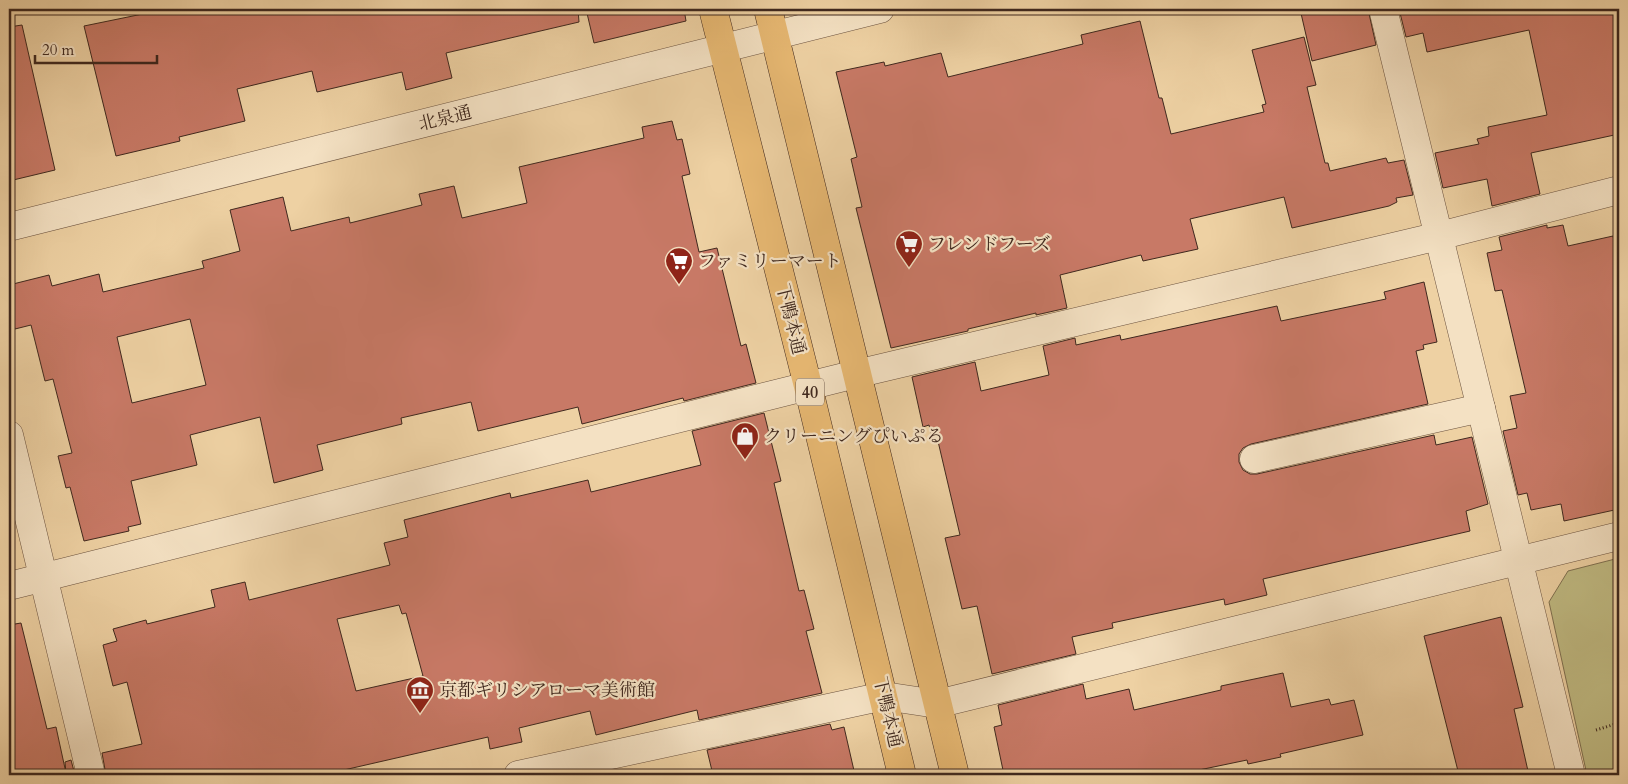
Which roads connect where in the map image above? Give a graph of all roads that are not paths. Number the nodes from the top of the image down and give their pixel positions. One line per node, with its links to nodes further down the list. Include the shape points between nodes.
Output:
1 (713, 9): 6 (main road, 下鴨本通 / 40)
2 (768, 9): 5 (main road)
3 (880, 9): 5 (street, 北泉通)
4 (1383, 9): 9 (street)
5 (775, 35): 6 (street, 北泉通); 10 (main road)
6 (723, 48): 8 (street, 北泉通); 11 (main road, 下鴨本通 / 40)
7 (1619, 190): 9 (street)
8 (9, 227)
9 (1439, 236): 10 (street); 12 (street)
10 (856, 374): 11 (street); 20 (main road)
11 (808, 386): 17 (street); 19 (main road, 下鴨本通 / 40)
12 (1481, 408): 14 (street); 16 (street)
13 (9, 435): 17 (street)
14 (1254, 459)
15 (1619, 536): 16 (street)
16 (1518, 561): 20 (street); 25 (street)
17 (43, 577): 18 (street); 21 (street)
18 (9, 586)
19 (884, 696): 20 (street); 22 (street); 23 (main road, 下鴨本通 / 40)
20 (937, 704): 24 (main road)
21 (90, 775)
22 (518, 775)
23 (902, 775)
24 (954, 775)
25 (1571, 775)

